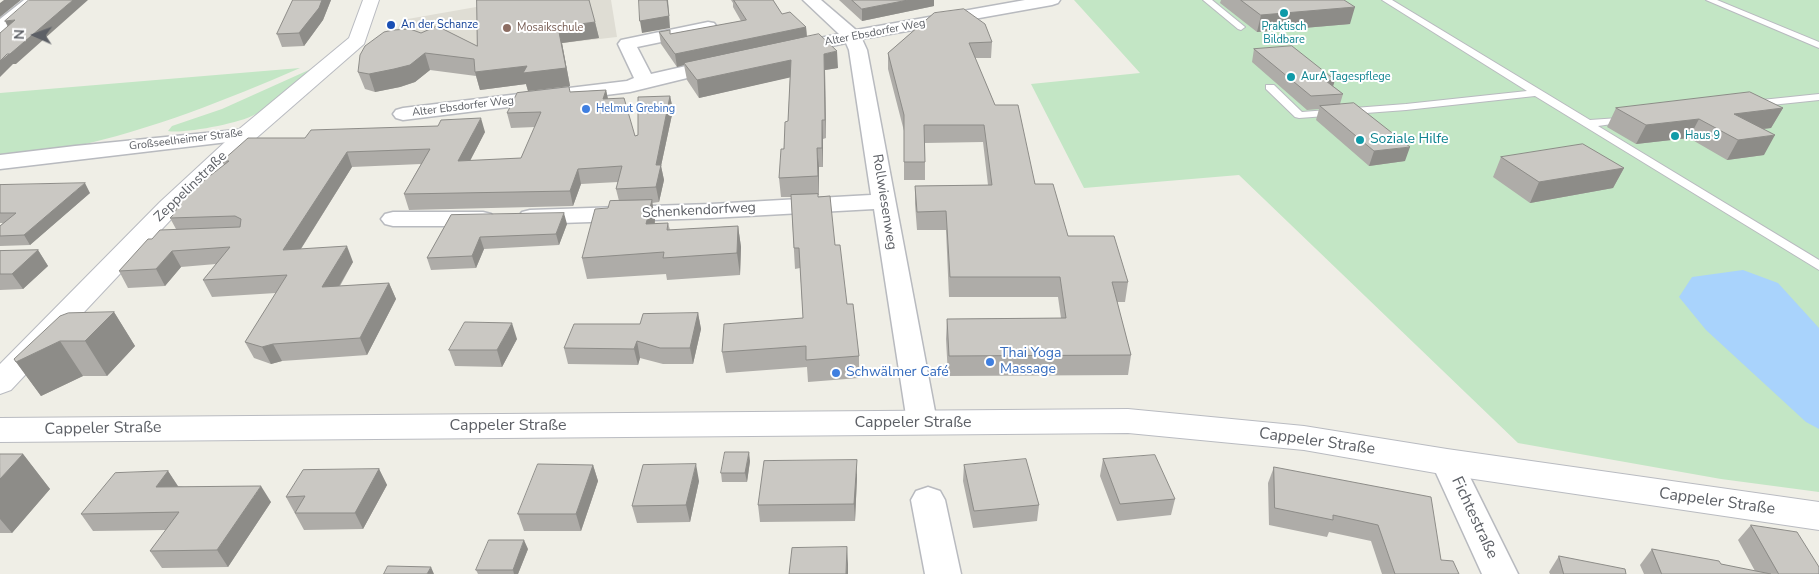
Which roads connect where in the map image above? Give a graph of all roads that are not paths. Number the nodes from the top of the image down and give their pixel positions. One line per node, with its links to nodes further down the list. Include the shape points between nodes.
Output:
1 (34, 0): 10 (street)
2 (371, 0): 23 (main road, Großseelheimer Straße, via 357,40)
3 (811, 0): 11 (street)
4 (1052, 0): 11 (street, Alter Ebsdorfer Weg)
5 (1206, 0): 9 (lane)
6 (1386, 0): 17 (lane)
7 (1710, 0): 12 (lane)
8 (708, 27): 15 (street, via 627,44)
9 (1241, 27)
10 (0, 28)
11 (852, 36): 13 (street, Alter Ebsdorfer Weg); 25 (street, Rollwiesenweg, via 858,50)
12 (1819, 45)
13 (776, 52)
14 (739, 60): 15 (street, Alter Ebsdorfer Weg)
15 (645, 81): 20 (street, Alter Ebsdorfer Weg, via 630,86)
16 (1270, 87): 17 (lane, via 1299,115)
17 (1537, 93): 22 (lane)
18 (1819, 97): 19 (lane)
19 (1742, 106)
20 (403, 114)
21 (1636, 118): 22 (lane)
22 (1587, 124): 27 (lane)
23 (246, 135): 24 (street, Großseelheimer Straße); 28 (main road, Zeppelinstraße, via 146,240)
24 (0, 162)
25 (884, 201): 26 (street, Schenkendorfweg, via 692,211); 29 (street, Rollwiesenweg)
26 (393, 219)
27 (1819, 266)
28 (0, 383)
29 (922, 422): 30 (main road, Cappeler Straße); 31 (main road, Cappeler Straße, via 1128,421 1304,438)
30 (0, 430)
31 (1447, 462): 33 (main road, Cappeler Straße); 35 (street, Fichtestraße)
32 (928, 500): 34 (street)
33 (1819, 516)
34 (943, 574)
35 (1500, 574)

